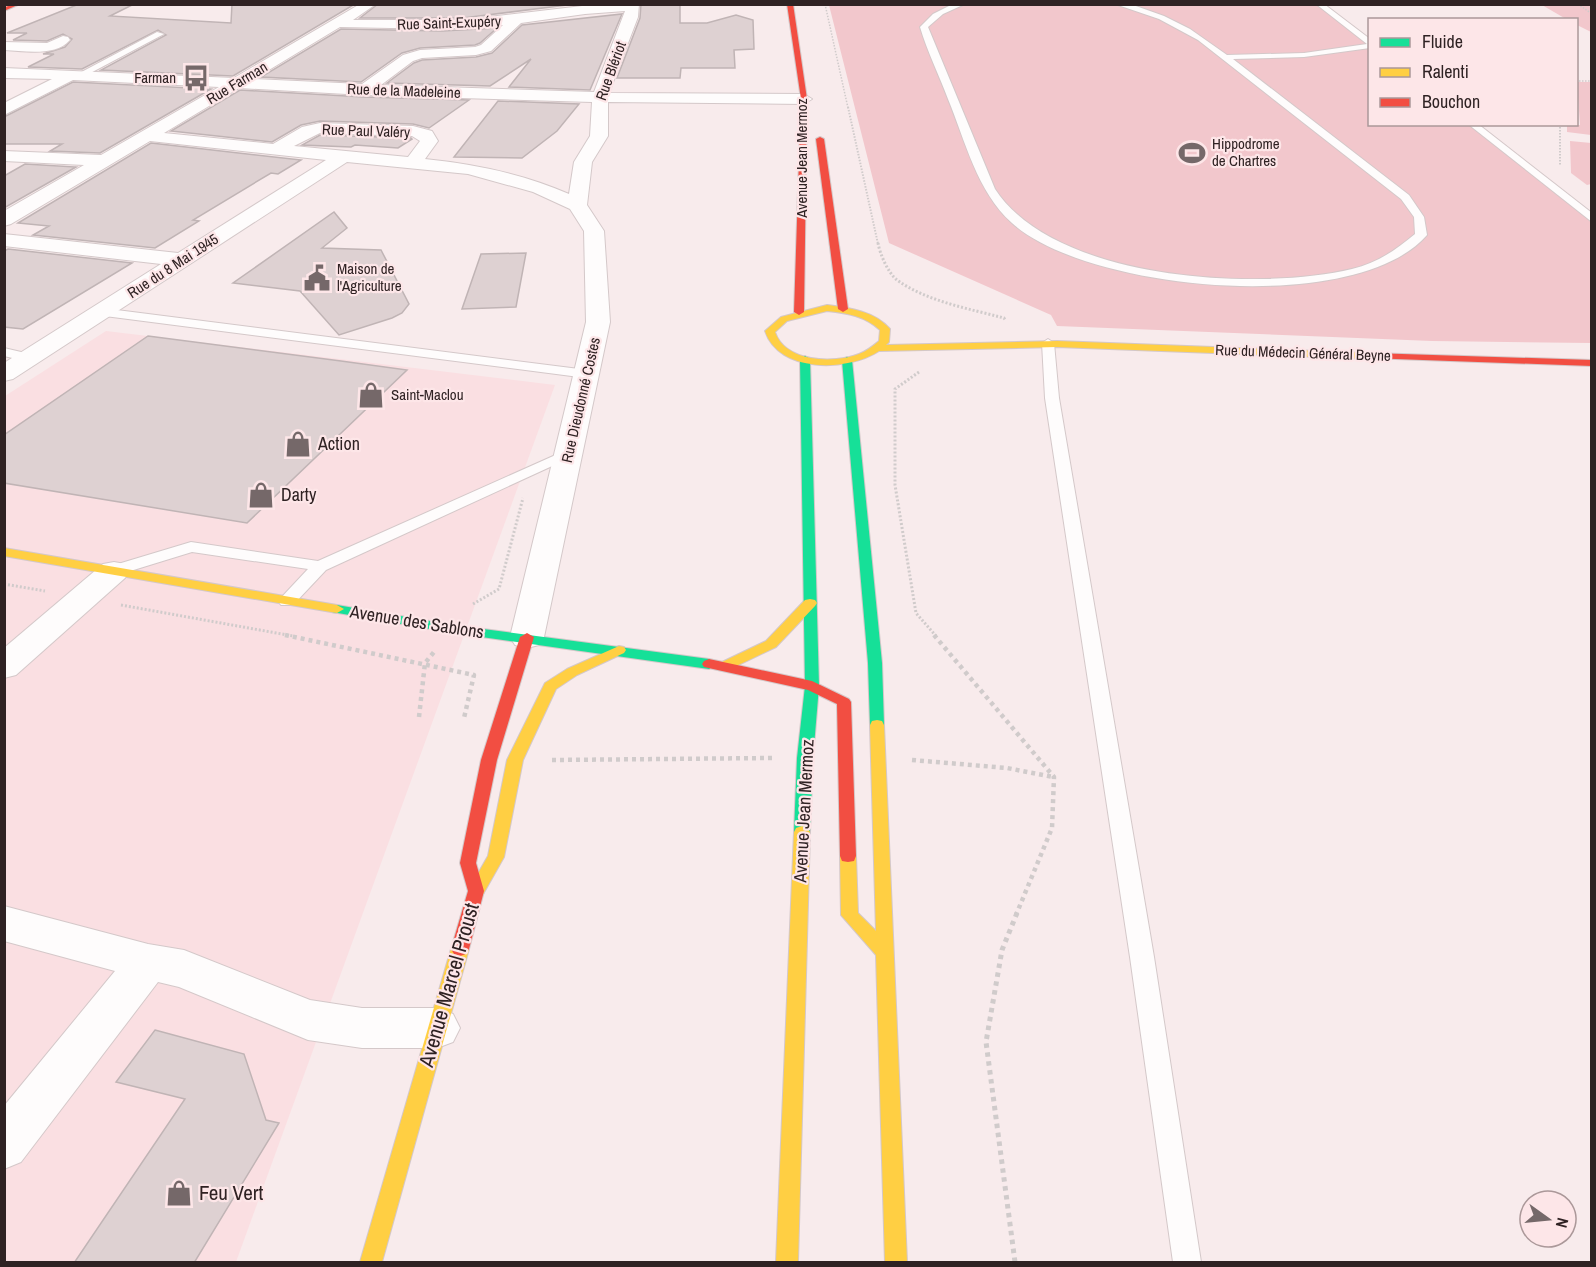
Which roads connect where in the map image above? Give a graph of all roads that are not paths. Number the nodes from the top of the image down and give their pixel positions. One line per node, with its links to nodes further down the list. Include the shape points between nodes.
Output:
1 (18, 4): 9 (main road)
2 (370, 4): 11 (street, Rue Farman)
3 (790, 4): 23 (main road, Avenue Jean Mermoz)
4 (802, 4): 38 (main road, Avenue Jean Mermoz)
5 (963, 4): 17 (lane, via 930,19 924,27 926,34 990,189 1000,206 1033,233 1093,260 1153,274 1220,281 1293,281 1348,274 1371,268 1411,248 1421,235 1419,217 1405,197)
6 (1118, 4): 17 (lane, via 1174,22)
7 (1319, 4): 14 (lane)
8 (633, 6): 10 (street, Rue Saint-Exupéry); 22 (street, Rue Blériot)
9 (4, 10)
10 (518, 19): 11 (street, Rue Saint-Exupéry, via 436,25); 21 (street, via 486,48 408,58)
11 (336, 23): 20 (street, Rue Farman)
12 (160, 34): 19 (lane)
13 (63, 40): 16 (street, via 49,47)
14 (1368, 43)
15 (1368, 45): 17 (lane, via 1304,55)
16 (4, 46)
17 (1226, 57)
18 (4, 73): 19 (street, Rue de la Madeleine)
19 (75, 75): 20 (street, Rue de la Madeleine); 24 (street)
20 (238, 82): 21 (street, Rue de la Madeleine); 26 (street, Rue Farman)
21 (364, 90): 22 (street, Rue de la Madeleine)
22 (600, 96): 23 (street, Rue de la Madeleine); 33 (street, Rue Blériot, via 599,136 583,162)
23 (804, 99): 40 (main road, Avenue Jean Mermoz)
24 (4, 110)
25 (1475, 126): 34 (lane)
26 (148, 136): 27 (street, Rue Dieudonné Costes); 30 (street, Rue Farman)
27 (276, 149): 29 (street, Rue Dieudonné Costes); 31 (street, Rue Paul Valéry, via 320,128 413,131 426,135 429,141)
28 (4, 156): 30 (street)
29 (342, 157): 31 (street, Rue Dieudonné Costes); 37 (street, Rue du 8 Mai 1945)
30 (105, 161): 35 (street, Rue Farman)
31 (412, 163): 32 (street, Rue Dieudonné Costes)
32 (551, 179): 33 (street, Rue Dieudonné Costes); 33 (street, Rue Dieudonné Costes)
33 (580, 186): 51 (street, Rue Dieudonné Costes, via 594,231 598,322)
34 (1592, 219)
35 (4, 220)
36 (4, 240): 37 (street)
37 (183, 260): 39 (street, Rue du 8 Mai 1945)
38 (843, 309): 40 (main road); 44 (main road, via 869,316 890,330)
39 (101, 312): 46 (street, Rue du 8 Mai 1945); 51 (lane)
40 (799, 312): 47 (main road, via 776,323 771,339 789,354)
41 (916, 334): 42 (main road, Rue du Médecin Général Beyne)
42 (1014, 343): 43 (main road, Rue du Médecin Général Beyne); 44 (main road, Rue du Médecin Général Beyne)
43 (1048, 343): 49 (main road, Rue du Médecin Général Beyne); 72 (lane, via 1052,398)
44 (879, 348): 48 (main road)
45 (4, 351): 46 (lane)
46 (29, 358): 50 (street, Rue du 8 Mai 1945)
47 (805, 359): 48 (main road); 57 (main road, Avenue Jean Mermoz)
48 (848, 360): 65 (main road, via 875,663)
49 (1592, 363)
50 (4, 374)
51 (587, 374): 52 (street, Rue Dieudonné Costes)
52 (569, 453): 54 (lane); 58 (street, Rue Dieudonné Costes)
53 (4, 552): 55 (main road, Avenue des Sablons)
54 (320, 566): 55 (lane, via 192,547); 56 (lane)
55 (114, 571): 56 (main road, Avenue des Sablons); 61 (street)
56 (287, 601): 58 (main road, Avenue des Sablons, via 453,629)
57 (810, 603): 60 (main road, via 771,644); 62 (main road, Avenue Jean Mermoz)
58 (527, 637): 59 (main road, Avenue des Sablons); 63 (main road, Avenue Marcel Proust, via 489,760 470,851 468,863)
59 (619, 650): 60 (main road, Avenue des Sablons); 63 (main road, via 550,686 515,760 496,857)
60 (725, 666): 62 (main road, Avenue des Sablons)
61 (4, 668)
62 (812, 686): 65 (main road, Avenue des Sablons, via 844,702 850,915); 70 (main road, Avenue Jean Mermoz, via 805,758)
63 (476, 891): 67 (main road, Avenue Marcel Proust)
64 (4, 923): 66 (street)
65 (886, 954): 71 (main road)
66 (148, 962): 67 (street, via 184,969 308,1020 362,1028); 68 (street)
67 (436, 1028): 69 (main road, Avenue Marcel Proust)
68 (4, 1145)
69 (371, 1263)
70 (787, 1263)
71 (896, 1263)
72 (1187, 1263)

